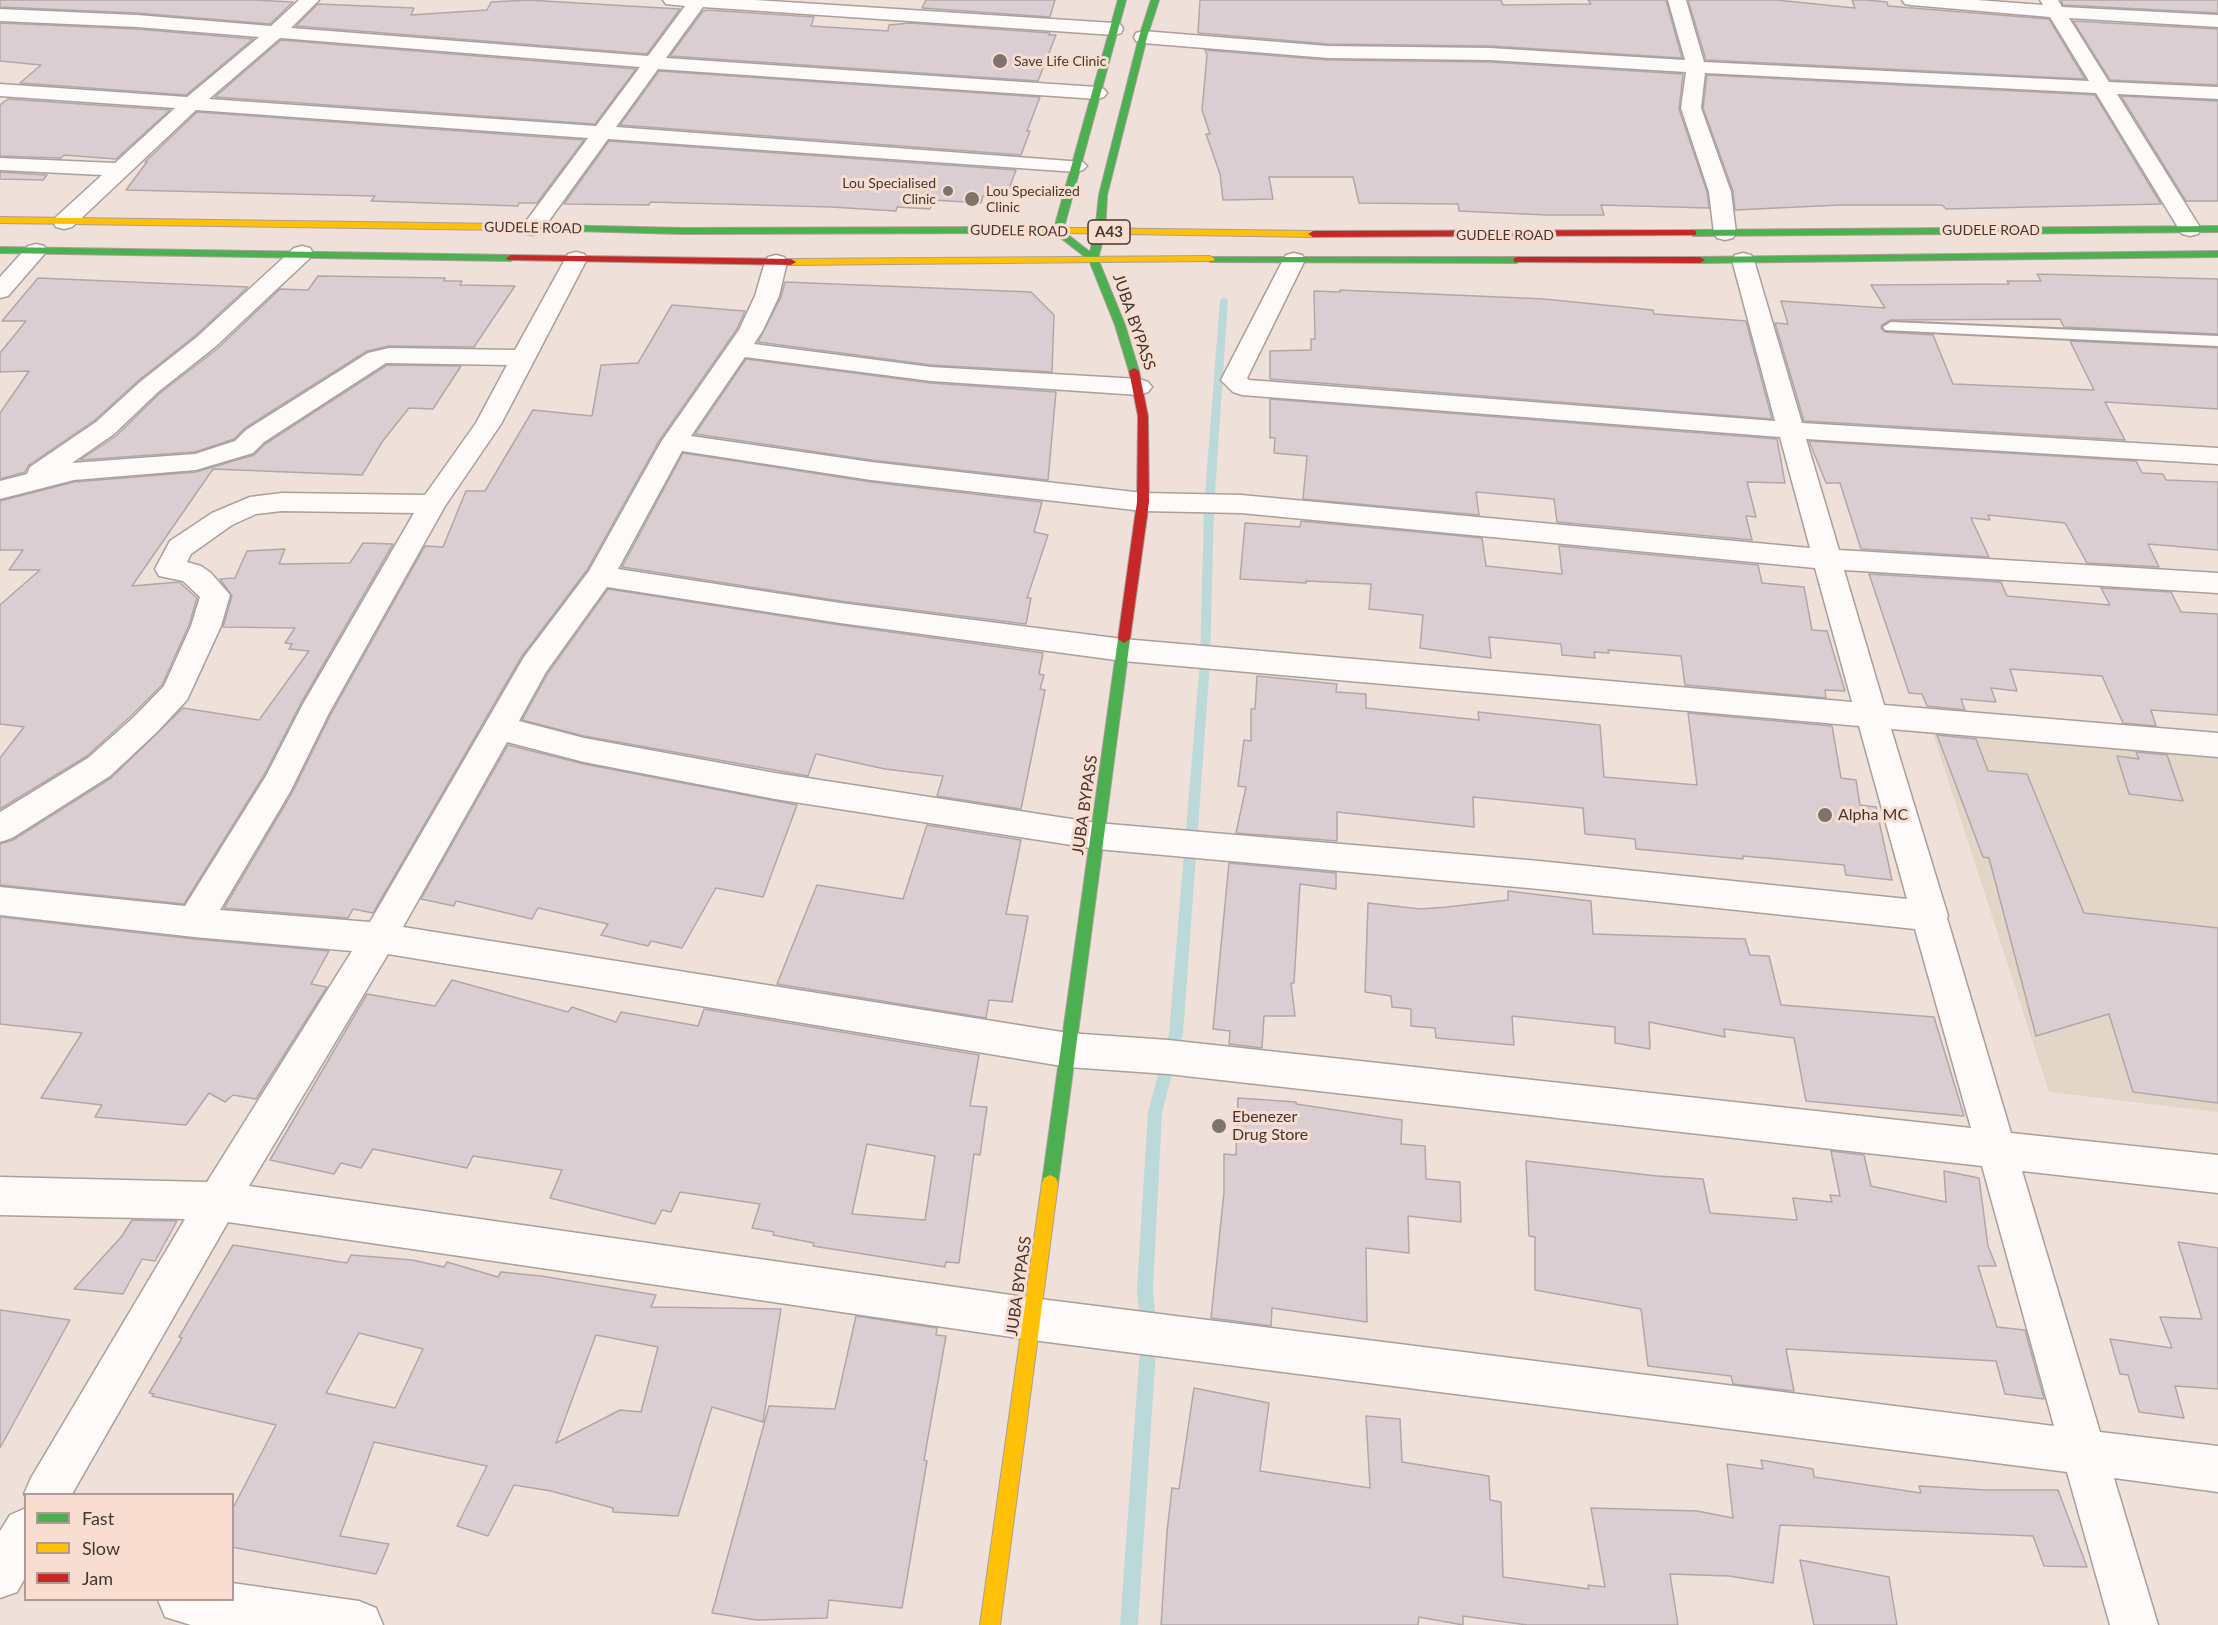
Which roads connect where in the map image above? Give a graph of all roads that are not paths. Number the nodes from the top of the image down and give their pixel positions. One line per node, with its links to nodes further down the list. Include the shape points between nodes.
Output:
1 (310, 0): 12 (street)
2 (672, 0): 7 (street)
3 (1122, 0): 11 (main road)
4 (1155, 0): 13 (main road, JUBA BYPASS)
5 (1677, 0): 15 (street)
6 (1911, 0): 8 (street)
7 (699, 1): 11 (street); 14 (street)
8 (2053, 6): 10 (street); 16 (street)
9 (0, 15): 12 (street)
10 (2218, 21)
11 (1114, 29): 18 (main road)
12 (275, 33): 14 (street); 20 (street)
13 (1143, 37): 15 (street, via 1328,52 1490,54); 31 (main road, JUBA BYPASS, via 1103,195)
14 (653, 63): 18 (street); 21 (street)
15 (1696, 67): 16 (street); 32 (street, via 1690,108 1720,192)
16 (2103, 87): 19 (street); 28 (street)
17 (0, 90): 20 (street)
18 (1097, 93): 23 (main road)
19 (2218, 93)
20 (192, 104): 21 (street); 24 (street)
21 (602, 132): 23 (street); 27 (street)
22 (0, 164): 24 (street)
23 (1076, 166): 30 (main road)
24 (119, 170): 26 (street)
25 (0, 220): 26 (main road, GUDELE ROAD / A43)
26 (64, 222): 27 (main road, GUDELE ROAD / A43)
27 (532, 228): 30 (main road, GUDELE ROAD / A43)
28 (2190, 229): 29 (main road, GUDELE ROAD / A43); 32 (main road, GUDELE ROAD / A43)
29 (2218, 229)
30 (1058, 231): 31 (main road, GUDELE ROAD / A43); 38 (main road)
31 (1100, 232): 32 (main road, GUDELE ROAD / A43, via 1414,235); 38 (main road, JUBA BYPASS)
32 (1734, 247): 36 (main road, GUDELE ROAD / A43); 39 (main road, GUDELE ROAD / A43); 47 (street)
33 (0, 250): 34 (main road, GUDELE ROAD / A43)
34 (36, 251): 35 (main road, GUDELE ROAD / A43); 41 (street)
35 (302, 253): 37 (main road, GUDELE ROAD / A43); 50 (street, via 105,428)
36 (2216, 257)
37 (576, 259): 40 (main road, GUDELE ROAD / A43); 45 (street)
38 (1093, 259): 39 (main road, GUDELE ROAD / A43); 40 (main road, GUDELE ROAD / A43); 46 (main road, JUBA BYPASS, via 1120,325)
39 (1294, 260): 47 (street, via 1234,380 1242,387)
40 (776, 262): 44 (street, via 767,296)
41 (0, 291)
42 (1891, 327): 43 (lane)
43 (2218, 341)
44 (737, 350): 46 (street, via 931,374); 48 (street)
45 (525, 358): 50 (street, via 377,358 255,436 244,447 172,464 74,471); 53 (street, via 488,424)
46 (1139, 387): 52 (main road, JUBA BYPASS)
47 (1790, 430): 49 (street); 54 (street)
48 (674, 442): 52 (street, via 871,471); 55 (street)
49 (2218, 456)
50 (26, 482): 51 (street)
51 (0, 490)
52 (1143, 502): 54 (street, via 1241,504); 57 (main road, JUBA BYPASS)
53 (433, 504): 61 (street, via 282,502 250,506 222,519 180,548 169,569 191,573 215,596 176,692 99,767); 65 (street, via 314,712 279,783)
54 (1826, 559): 56 (street); 58 (street)
55 (600, 576): 57 (street, via 840,613); 59 (street, via 535,664)
56 (2218, 583)
57 (1123, 650): 58 (street); 62 (main road, JUBA BYPASS)
58 (1871, 715): 60 (street); 64 (street)
59 (498, 728): 62 (street, via 584,750 775,786); 66 (street)
60 (2218, 745)
61 (0, 829)
62 (1097, 836): 64 (street, via 1539,875); 67 (main road, JUBA BYPASS)
63 (0, 901): 65 (street)
64 (1931, 916): 68 (street)
65 (194, 922): 66 (street)
66 (380, 938): 67 (street); 71 (street)
67 (1068, 1050): 68 (street, via 1168,1057); 72 (main road, JUBA BYPASS)
68 (1998, 1149): 69 (street); 73 (street)
69 (2218, 1174)
70 (0, 1196): 71 (street)
71 (218, 1201): 72 (street); 75 (street)
72 (1032, 1319): 73 (street); 80 (main road, JUBA BYPASS)
73 (2085, 1452): 74 (street); 81 (street)
74 (2218, 1469)
75 (48, 1493)
76 (24, 1536): 77 (street)
77 (7, 1575)
78 (196, 1601): 79 (street)
79 (359, 1625)
80 (990, 1625)
81 (2134, 1625)

